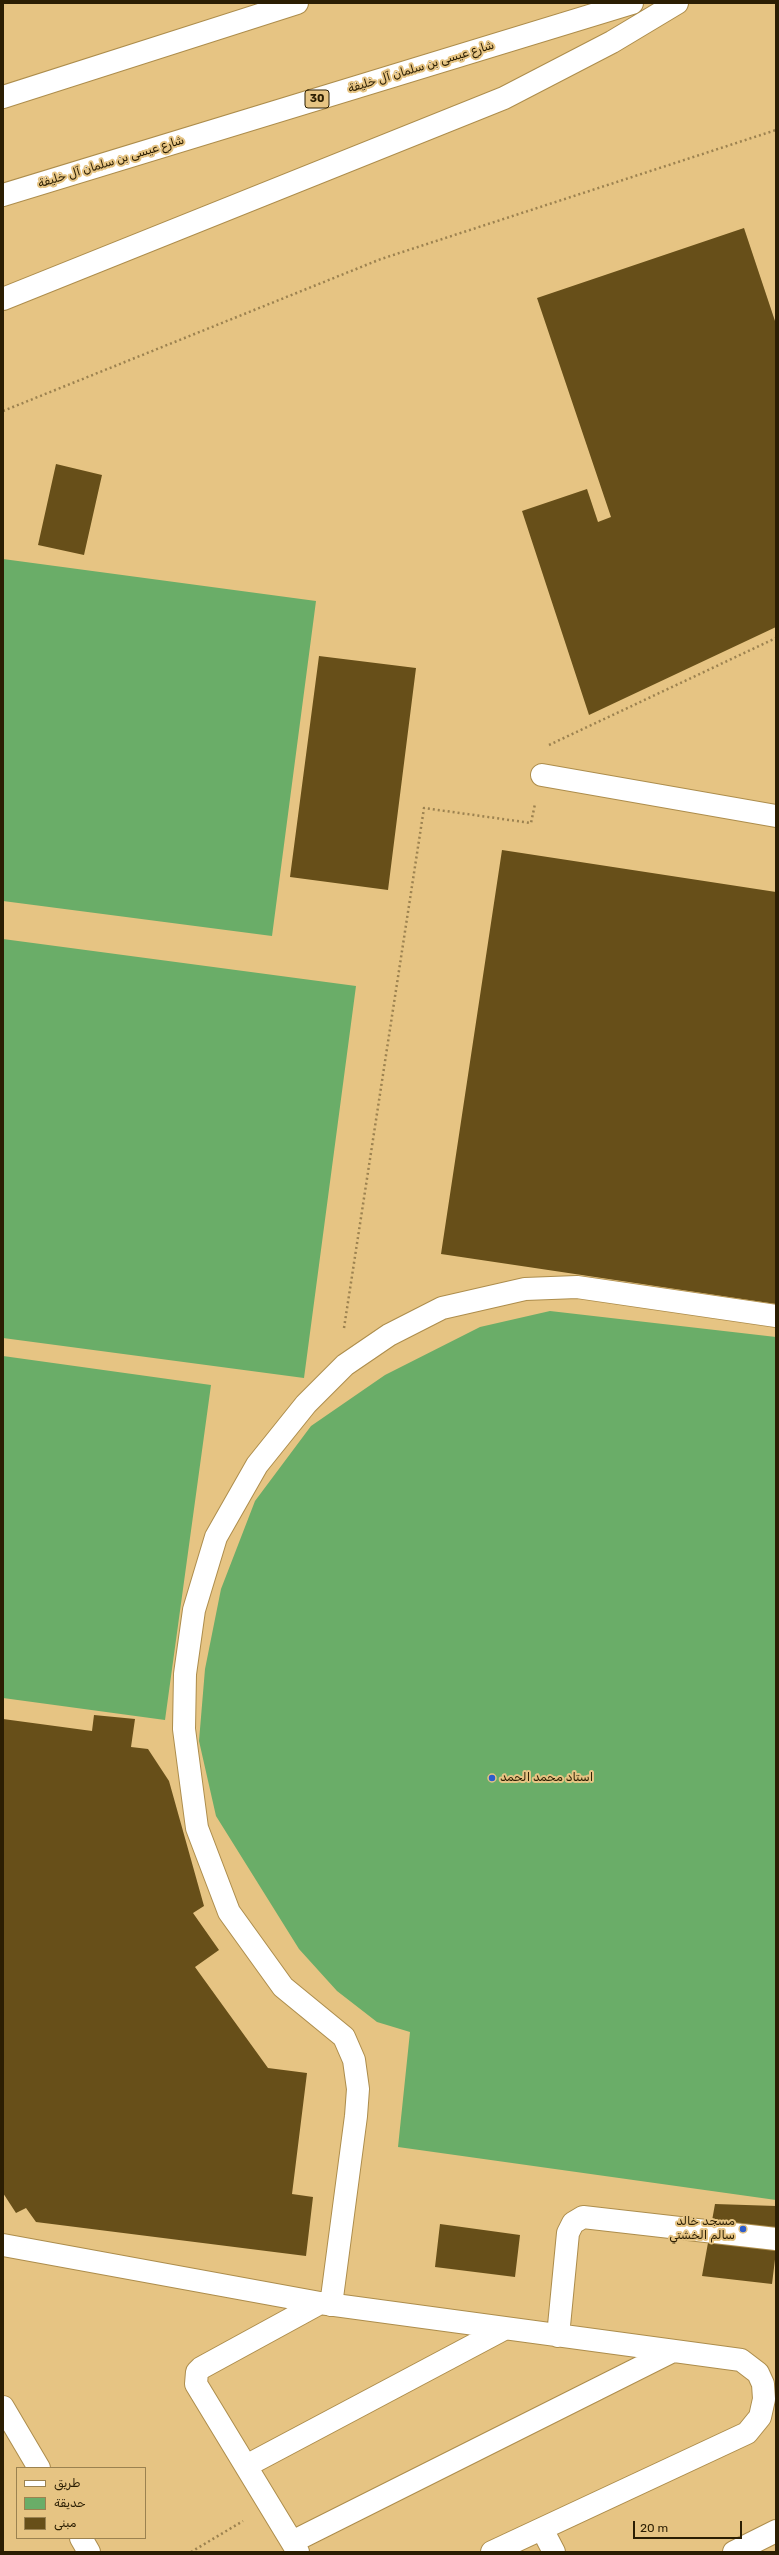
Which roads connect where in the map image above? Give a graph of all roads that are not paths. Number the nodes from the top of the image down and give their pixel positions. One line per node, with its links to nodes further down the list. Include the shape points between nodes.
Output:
1 (297, 3): 4 (main road)
2 (632, 3): 5 (main road, شارع عيسى بن سلمان آل خليفة / 30)
3 (677, 3): 6 (main road, via 565,68 490,104)
4 (3, 97)
5 (3, 195)
6 (3, 300)
7 (542, 775): 8 (main road)
8 (776, 816)
9 (776, 1316): 12 (main road, via 577,1287 526,1289 442,1308 389,1335 337,1374 306,1404 257,1465 216,1537 194,1610 185,1674 184,1722 197,1828 229,1912 283,1987 344,2037 354,2060 358,2090 356,2116)
10 (776, 2239): 14 (main road, via 583,2218 573,2223 568,2233)
11 (6, 2241): 12 (main road)
12 (326, 2304): 13 (main road); 17 (main road, via 197,2372 196,2384)
13 (504, 2329): 14 (main road); 17 (main road)
14 (558, 2336): 15 (main road)
15 (673, 2351): 19 (main road, via 741,2360 750,2365 758,2373 763,2384 764,2399 760,2417 754,2426 741,2436); 22 (main road)
16 (3, 2407): 18 (main road)
17 (246, 2466): 22 (main road)
18 (38, 2467)
19 (542, 2529): 24 (main road); 25 (main road)
20 (776, 2531): 26 (main road)
21 (82, 2539): 23 (main road)
22 (295, 2547)
23 (90, 2552)
24 (492, 2552)
25 (554, 2552)
26 (734, 2552)

